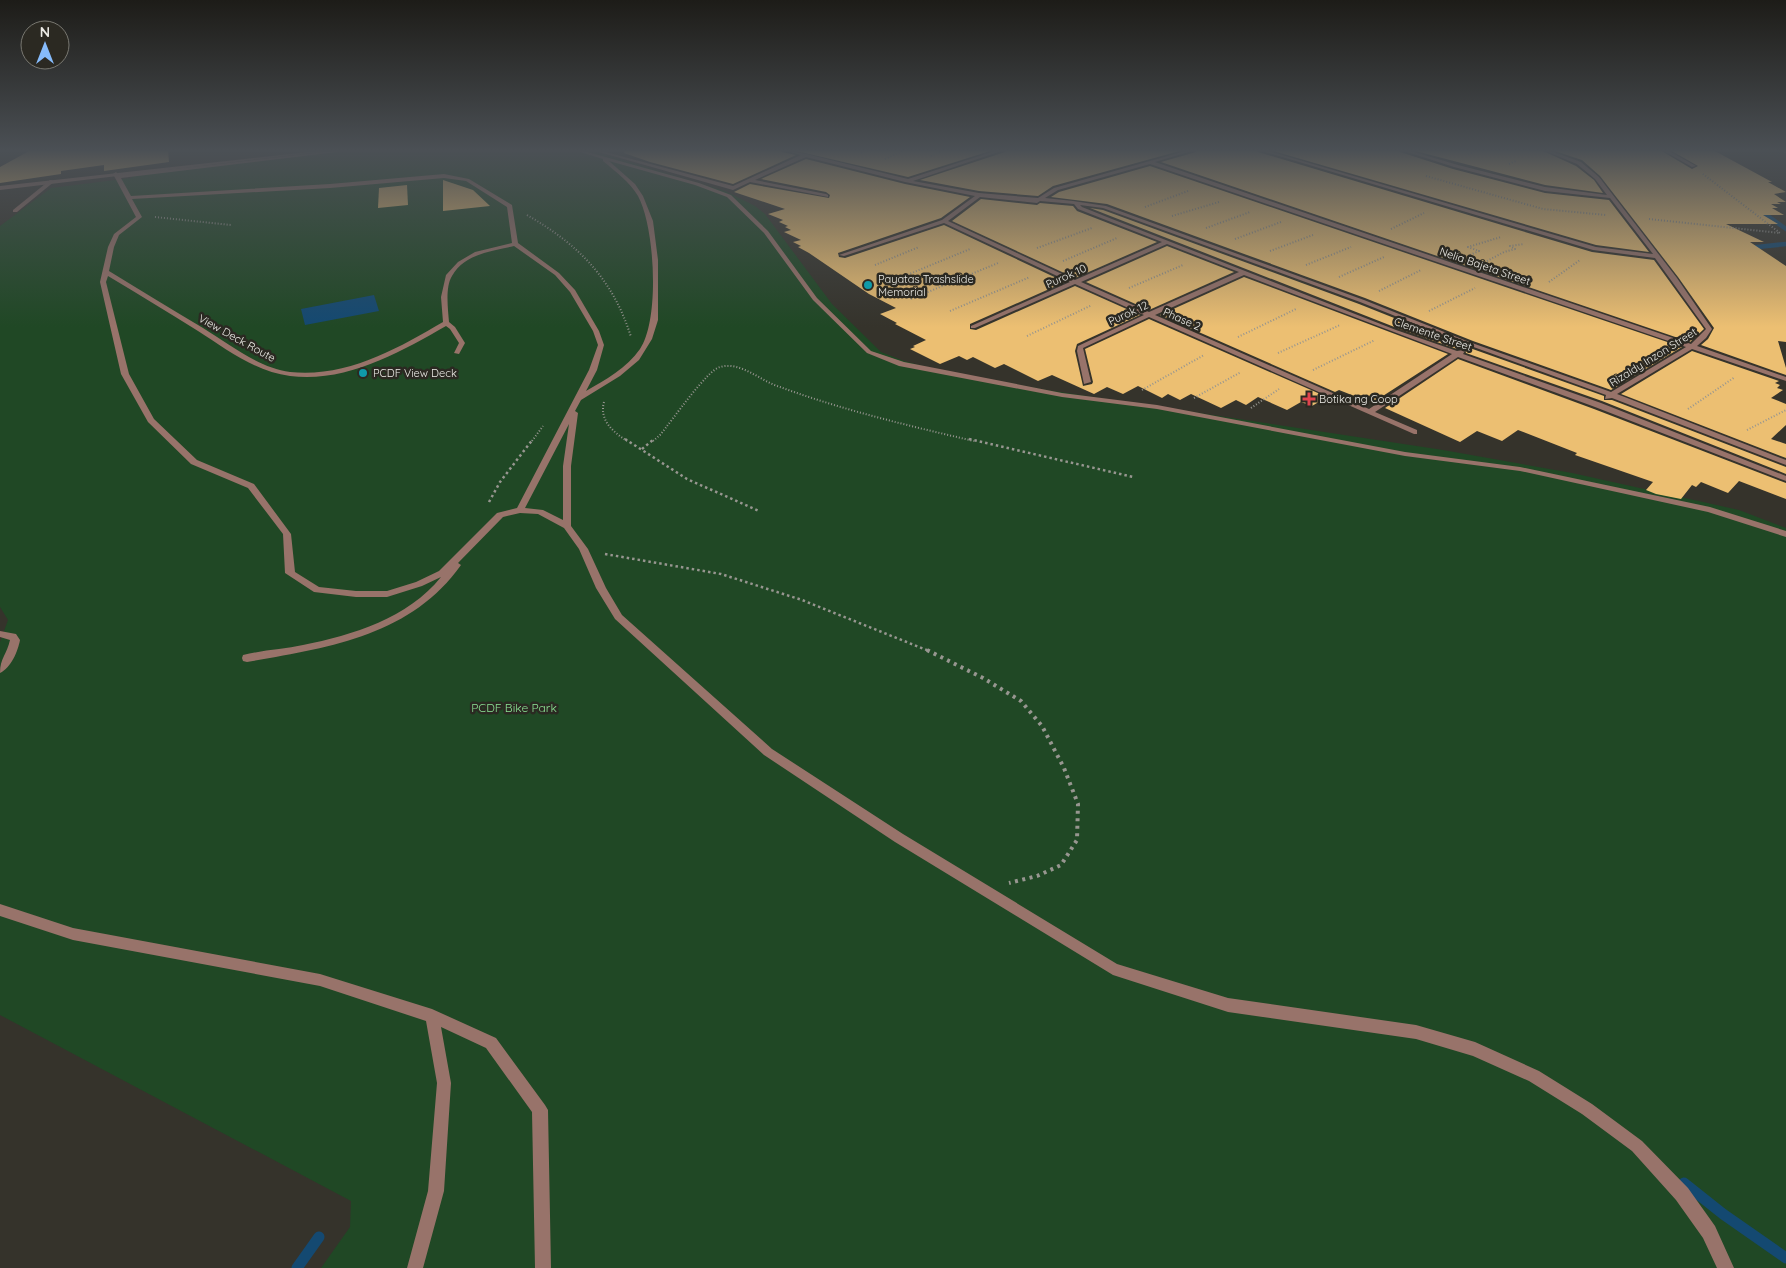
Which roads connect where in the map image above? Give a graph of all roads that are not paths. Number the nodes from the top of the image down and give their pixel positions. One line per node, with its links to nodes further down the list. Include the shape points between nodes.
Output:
1 (134, 209): 18 (street, via 138,217 117,234)
2 (510, 209): 13 (street)
3 (645, 209): 33 (street, via 655,242 655,322 649,340 636,358 613,379)
4 (743, 209): 41 (street, via 766,232 814,299 868,352 902,364 1053,393 1157,407 1405,454 1520,469 1710,510)
5 (959, 209): 11 (street)
6 (1083, 209): 12 (street, Clemente Street)
7 (1110, 209): 14 (street, Clemente Street)
8 (1287, 209): 27 (street, Nelia Bajeta Street)
9 (1457, 209): 17 (street, via 1595,249)
10 (1622, 209): 17 (street, Rizaldy Inzon Street)
11 (944, 220): 16 (street); 22 (street, Phase 2)
12 (1167, 242): 15 (street, Clemente Street); 22 (street, Purok 10)
13 (515, 244): 24 (street, via 477,253 460,263 448,276 444,297); 33 (street, via 557,274 573,291 596,331 601,345 597,360)
14 (1208, 246): 15 (street); 20 (street, Clemente Street)
15 (1192, 252): 19 (street, Clemente Street)
16 (842, 254)
17 (1658, 258): 27 (street, Rizaldy Inzon Street, via 1709,329 1707,335)
18 (106, 272): 24 (street, View Deck Route, via 242,355 287,374 323,374 358,365 412,343); 42 (street, via 103,282 125,374 152,420 194,462 251,486 288,534 290,574 317,590 386,594 442,573)
19 (1245, 272): 21 (street, Clemente Street); 23 (street, Purok 12)
20 (1285, 274): 21 (street); 26 (street, Clemente Street)
21 (1268, 281): 29 (street, Clemente Street)
22 (1077, 282): 23 (street, Phase 2); 25 (street, Purok 10)
23 (1148, 315): 31 (street, Purok 12, via 1080,347); 35 (street, Phase 2)
24 (446, 323): 28 (street, via 460,336 462,343)
25 (973, 327)
26 (1470, 344): 29 (street); 32 (street, Clemente Street)
27 (1691, 346): 30 (street, Nelia Bajeta Street); 32 (street, Rizaldy Inzon Street)
28 (457, 353)
29 (1459, 353): 34 (street, Clemente Street); 35 (street)
30 (1786, 379)
31 (1087, 382)
32 (1612, 395): 34 (street, Rizaldy Inzon Street); 37 (street, Clemente Street)
33 (577, 400): 39 (street); 40 (street, via 567,466)
34 (1598, 405): 38 (street, Clemente Street)
35 (1369, 413): 36 (street, Phase 2)
36 (1414, 432)
37 (1786, 463)
38 (1786, 479)
39 (520, 510): 40 (street, via 540,512); 42 (street, via 500,515)
40 (567, 526): 50 (street, via 583,549 618,617 768,752 827,792 1113,969 1228,1005 1416,1032 1475,1049 1534,1076 1637,1146 1682,1194 1709,1232)
41 (1786, 534)
42 (464, 552): 44 (street, via 445,582 409,611 382,625 307,648)
43 (0, 634): 45 (street, via 12,636 15,640 13,650)
44 (247, 658)
45 (0, 669)
46 (0, 910): 47 (street, via 73,934 320,980)
47 (432, 1016): 48 (street, via 444,1083 436,1191); 49 (street, via 491,1043 540,1110)
48 (415, 1268)
49 (543, 1268)
50 (1726, 1268)

